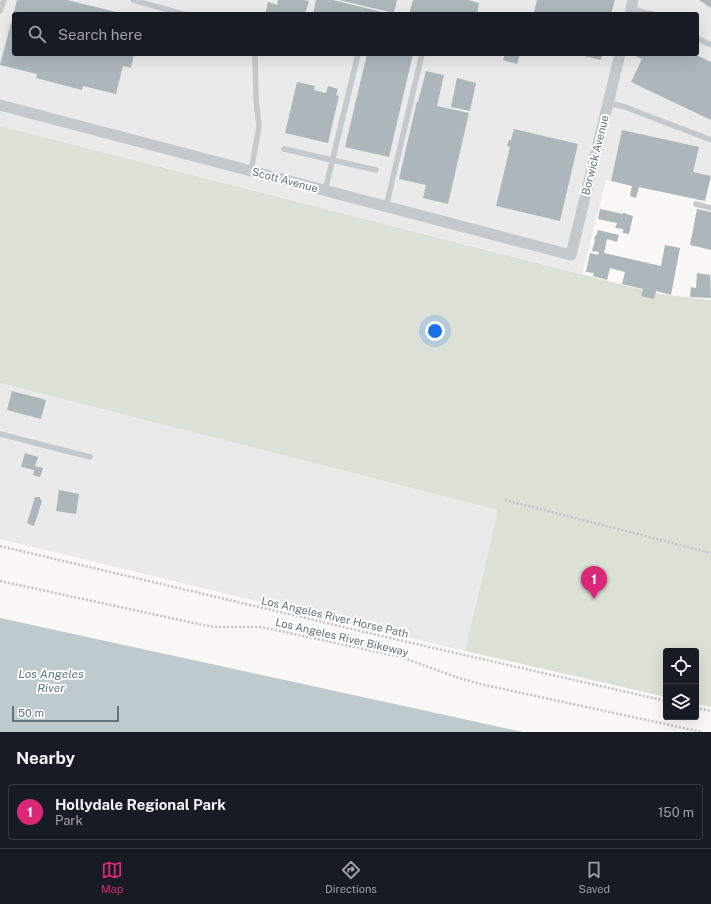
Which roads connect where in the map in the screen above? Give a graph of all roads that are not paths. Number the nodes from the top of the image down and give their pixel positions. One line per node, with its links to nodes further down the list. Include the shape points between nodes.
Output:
1 (4, 0): 4 (lane)
2 (133, 0): 5 (lane)
3 (631, 8): 6 (lane)
4 (0, 11)
5 (176, 12)
6 (645, 12)
7 (699, 39): 8 (lane)
8 (711, 45)
9 (255, 56): 19 (lane, via 258,127)
10 (358, 56): 17 (lane)
11 (422, 56): 22 (lane)
12 (620, 56): 13 (street, Borwick Avenue)
13 (608, 103): 15 (lane); 24 (street, Borwick Avenue)
14 (0, 105): 19 (street, Scott Avenue)
15 (711, 140)
16 (284, 149): 17 (lane)
17 (333, 161): 18 (lane); 20 (lane)
18 (376, 170)
19 (251, 171): 20 (street, Scott Avenue)
20 (325, 191): 22 (street, Scott Avenue)
21 (696, 204): 23 (lane)
22 (386, 207): 24 (street, Scott Avenue)
23 (711, 208)
24 (571, 256)
25 (0, 434): 26 (lane)
26 (90, 457)

